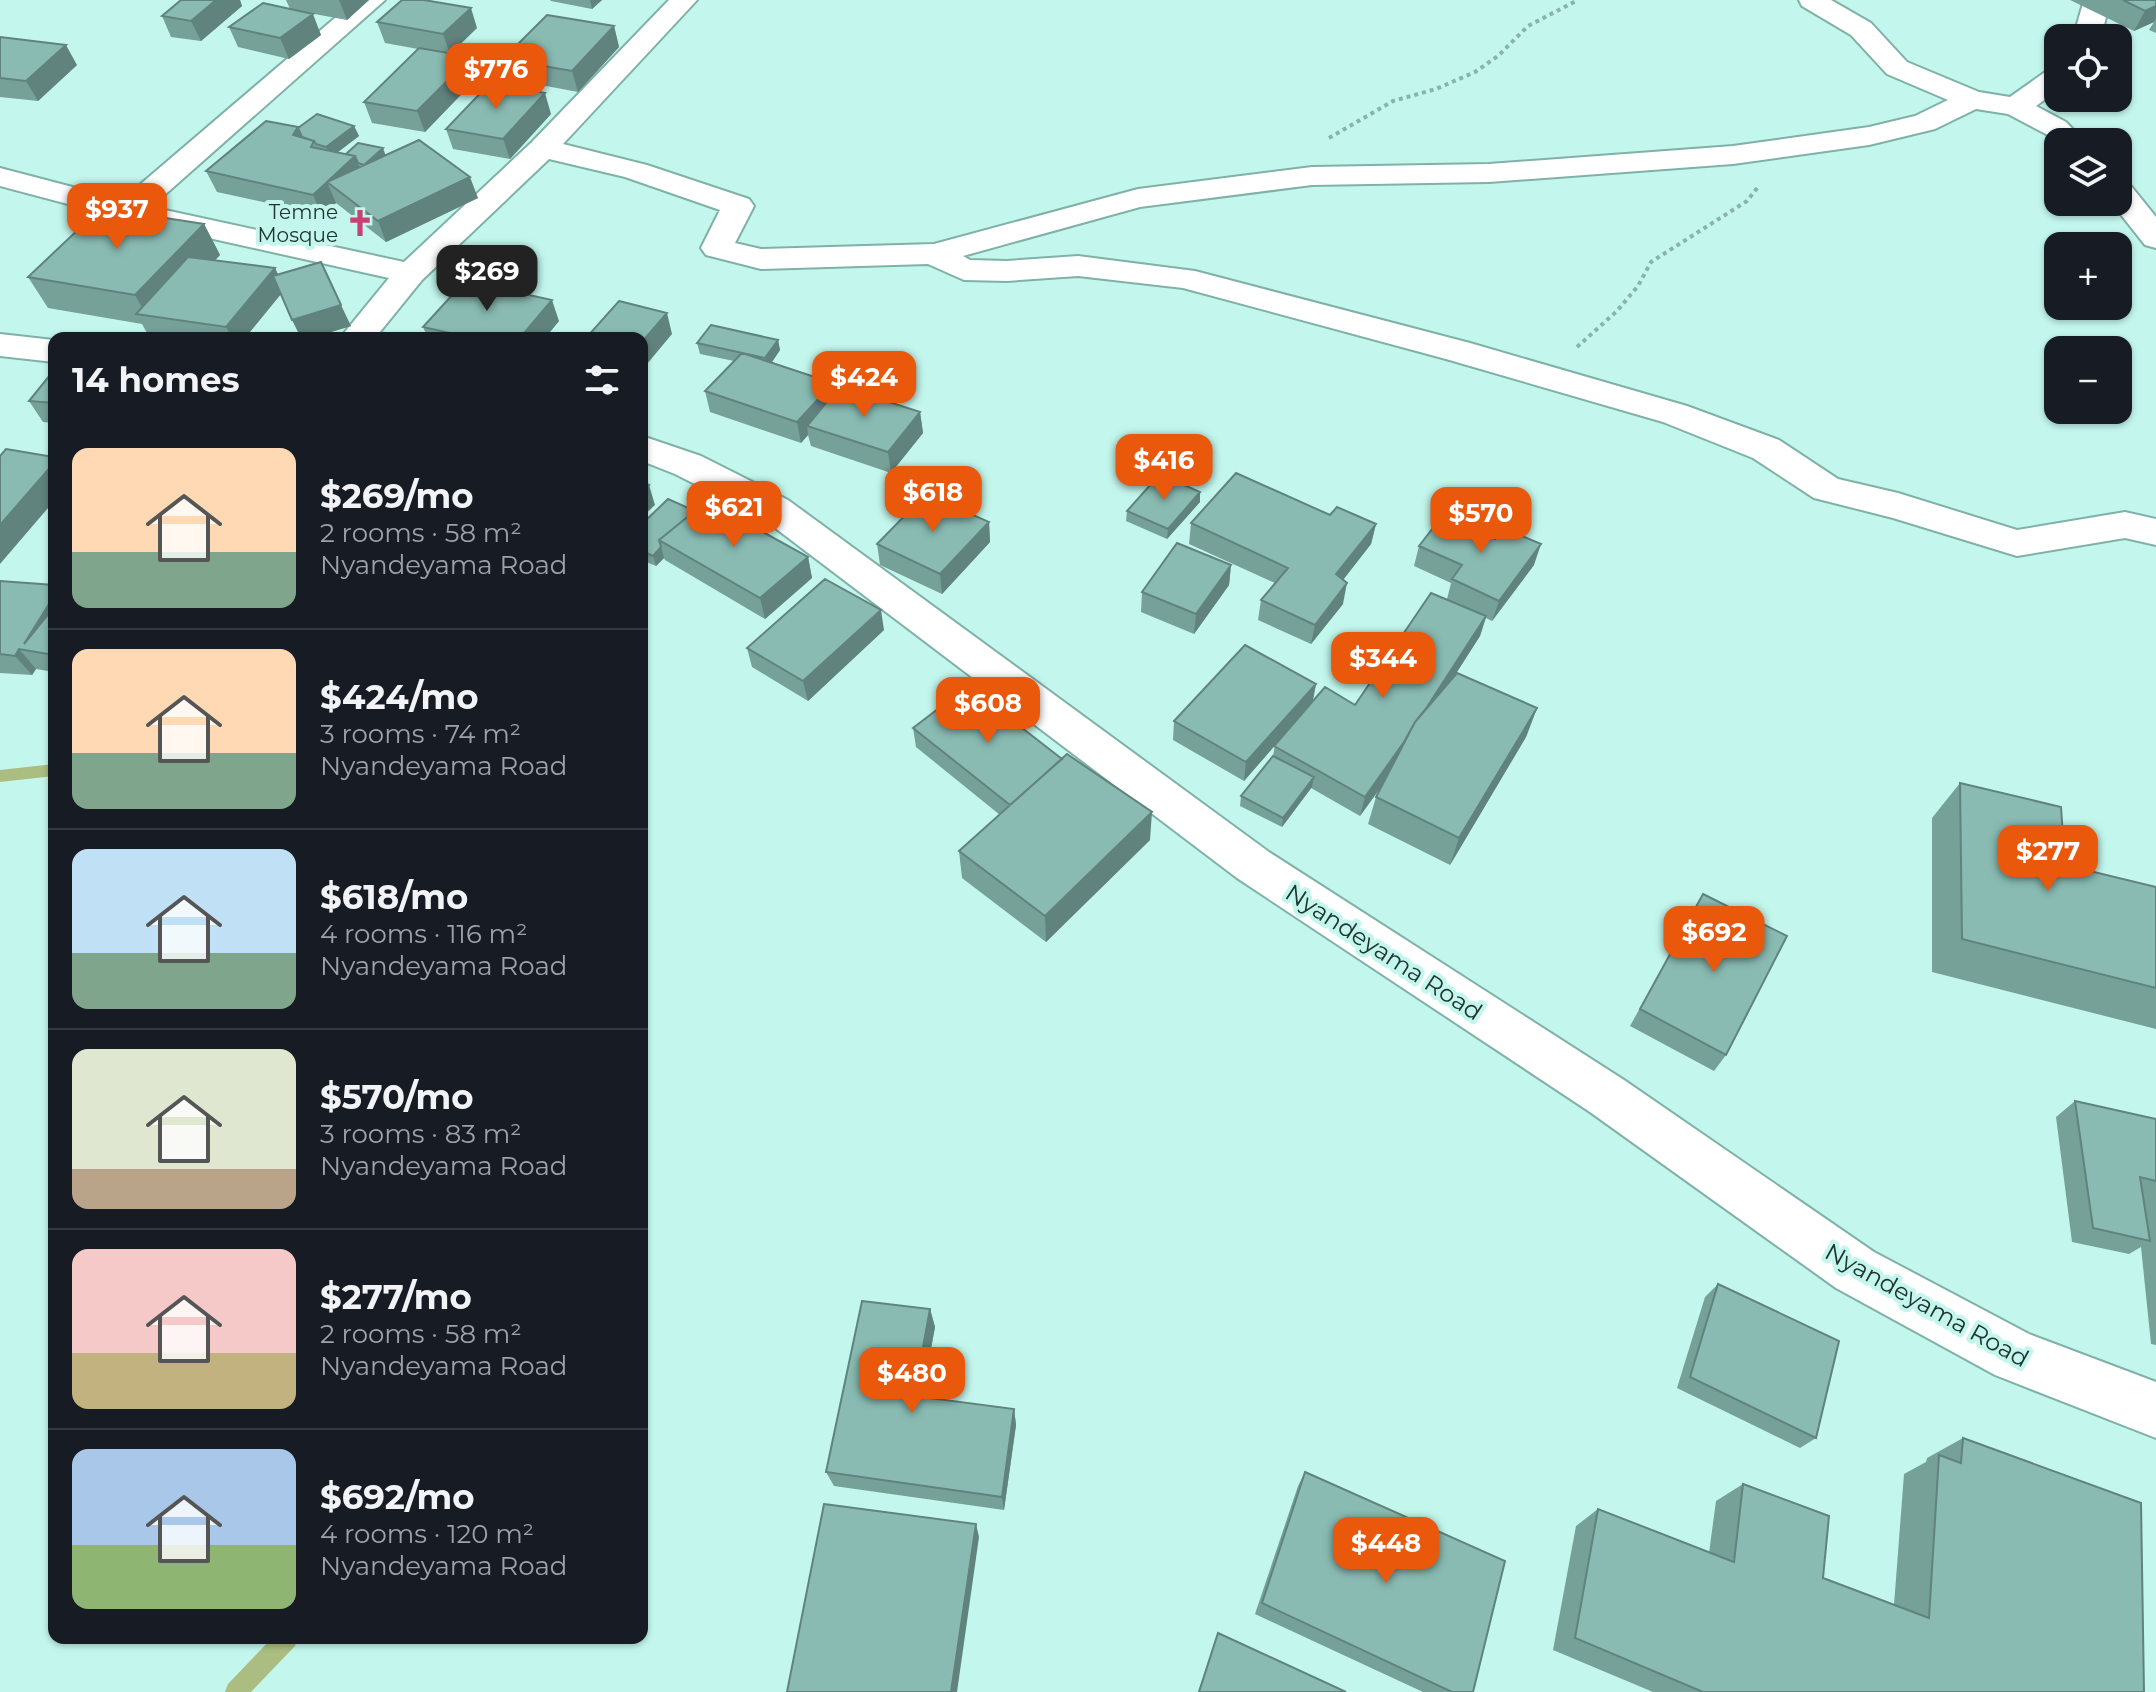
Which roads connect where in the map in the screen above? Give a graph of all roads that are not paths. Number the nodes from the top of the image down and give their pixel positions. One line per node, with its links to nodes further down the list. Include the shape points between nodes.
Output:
1 (372, 0): 15 (street)
2 (684, 0): 10 (street)
3 (1812, 0): 7 (street, via 1861,29 1897,68)
4 (2097, 0): 5 (street)
5 (2091, 24)
6 (2044, 86): 8 (street)
7 (1972, 100): 8 (street); 17 (street, via 1925,123 1869,136 1733,155 1489,173 1312,176 1194,190 1124,202)
8 (2016, 107): 9 (street)
9 (2056, 128)
10 (543, 148): 17 (street, via 636,171 738,206 717,248 761,259); 18 (street)
11 (0, 177): 15 (street)
12 (2132, 192): 13 (street)
13 (2156, 192)
14 (2132, 208): 16 (street)
15 (128, 211): 18 (street)
16 (2156, 238)
17 (935, 254): 23 (street, via 964,270 1078,266 1184,278 1675,414 1766,449 1827,489 2017,543 2125,525)
18 (411, 273): 19 (street)
19 (362, 332)
20 (4, 350): 21 (street)
21 (48, 351)
22 (648, 450): 24 (street, Nyandeyama Road, via 775,509 1253,865 1607,1096 1855,1270 2014,1356)
23 (2156, 532)
24 (2156, 1410)

